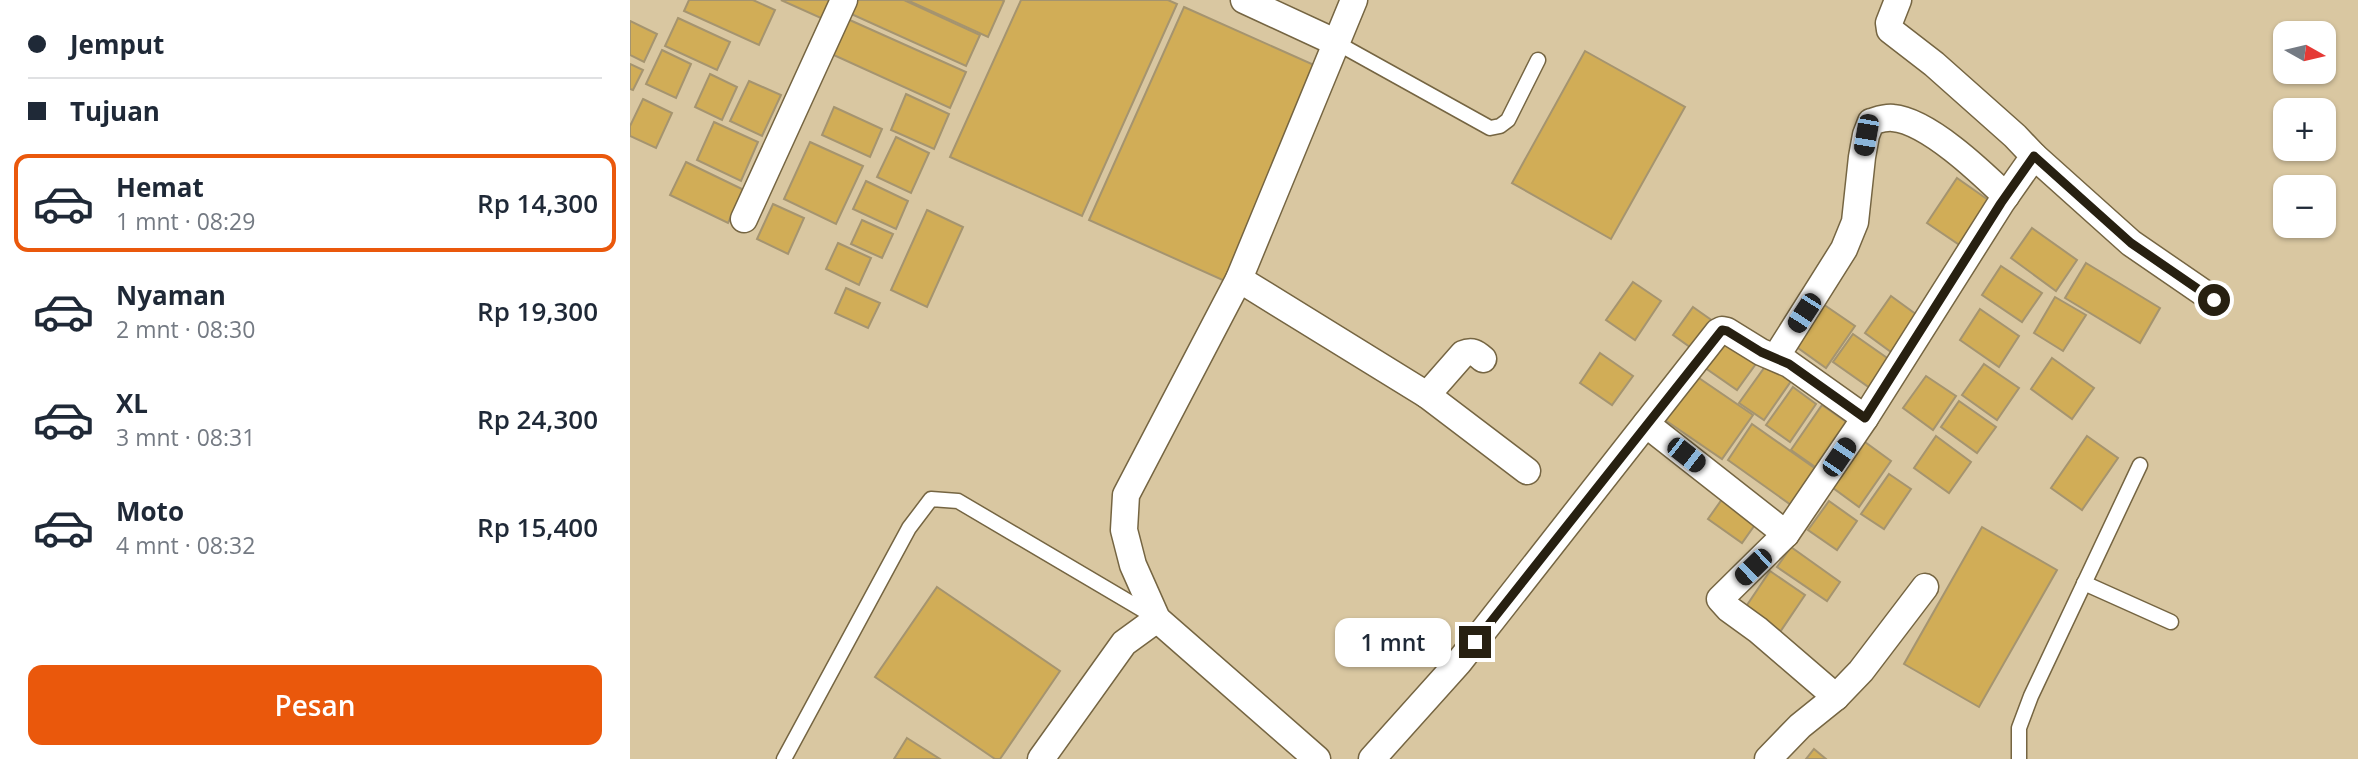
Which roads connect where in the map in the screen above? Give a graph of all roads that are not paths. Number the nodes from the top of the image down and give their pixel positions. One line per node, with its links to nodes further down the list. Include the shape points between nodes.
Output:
1 (844, 0): 9 (street)
2 (1244, 0): 5 (street)
3 (1354, 0): 5 (street)
4 (1898, 0): 7 (street, via 1890,30)
5 (1337, 43): 6 (lane, via 1490,128 1508,120); 10 (street)
6 (1538, 60)
7 (2034, 156): 8 (street); 11 (street, via 2131,243)
8 (2007, 196): 12 (street, via 1924,128 1889,117 1871,122 1848,240); 15 (street)
9 (744, 219)
10 (1239, 279): 14 (street); 22 (street, via 1126,495 1124,530 1133,565)
11 (2214, 300)
12 (1776, 357): 15 (street); 16 (street, via 1722,330)
13 (1483, 359): 14 (street, via 1470,351 1463,354)
14 (1427, 395): 18 (street)
15 (1865, 418): 19 (street)
16 (1646, 424): 19 (street); 28 (street, via 1459,662)
17 (2140, 465): 20 (lane)
18 (1527, 471)
19 (1786, 534): 24 (street, via 1720,599)
20 (2084, 583): 23 (lane); 30 (lane, via 2019,727)
21 (1925, 587): 24 (street)
22 (1157, 619): 25 (lane, via 958,501 931,499 909,528); 26 (street, via 1124,643); 27 (street)
23 (2171, 622)
24 (1836, 697): 29 (street)
25 (784, 759)
26 (1041, 759)
27 (1317, 759)
28 (1372, 759)
29 (1768, 759)
30 (2019, 759)

